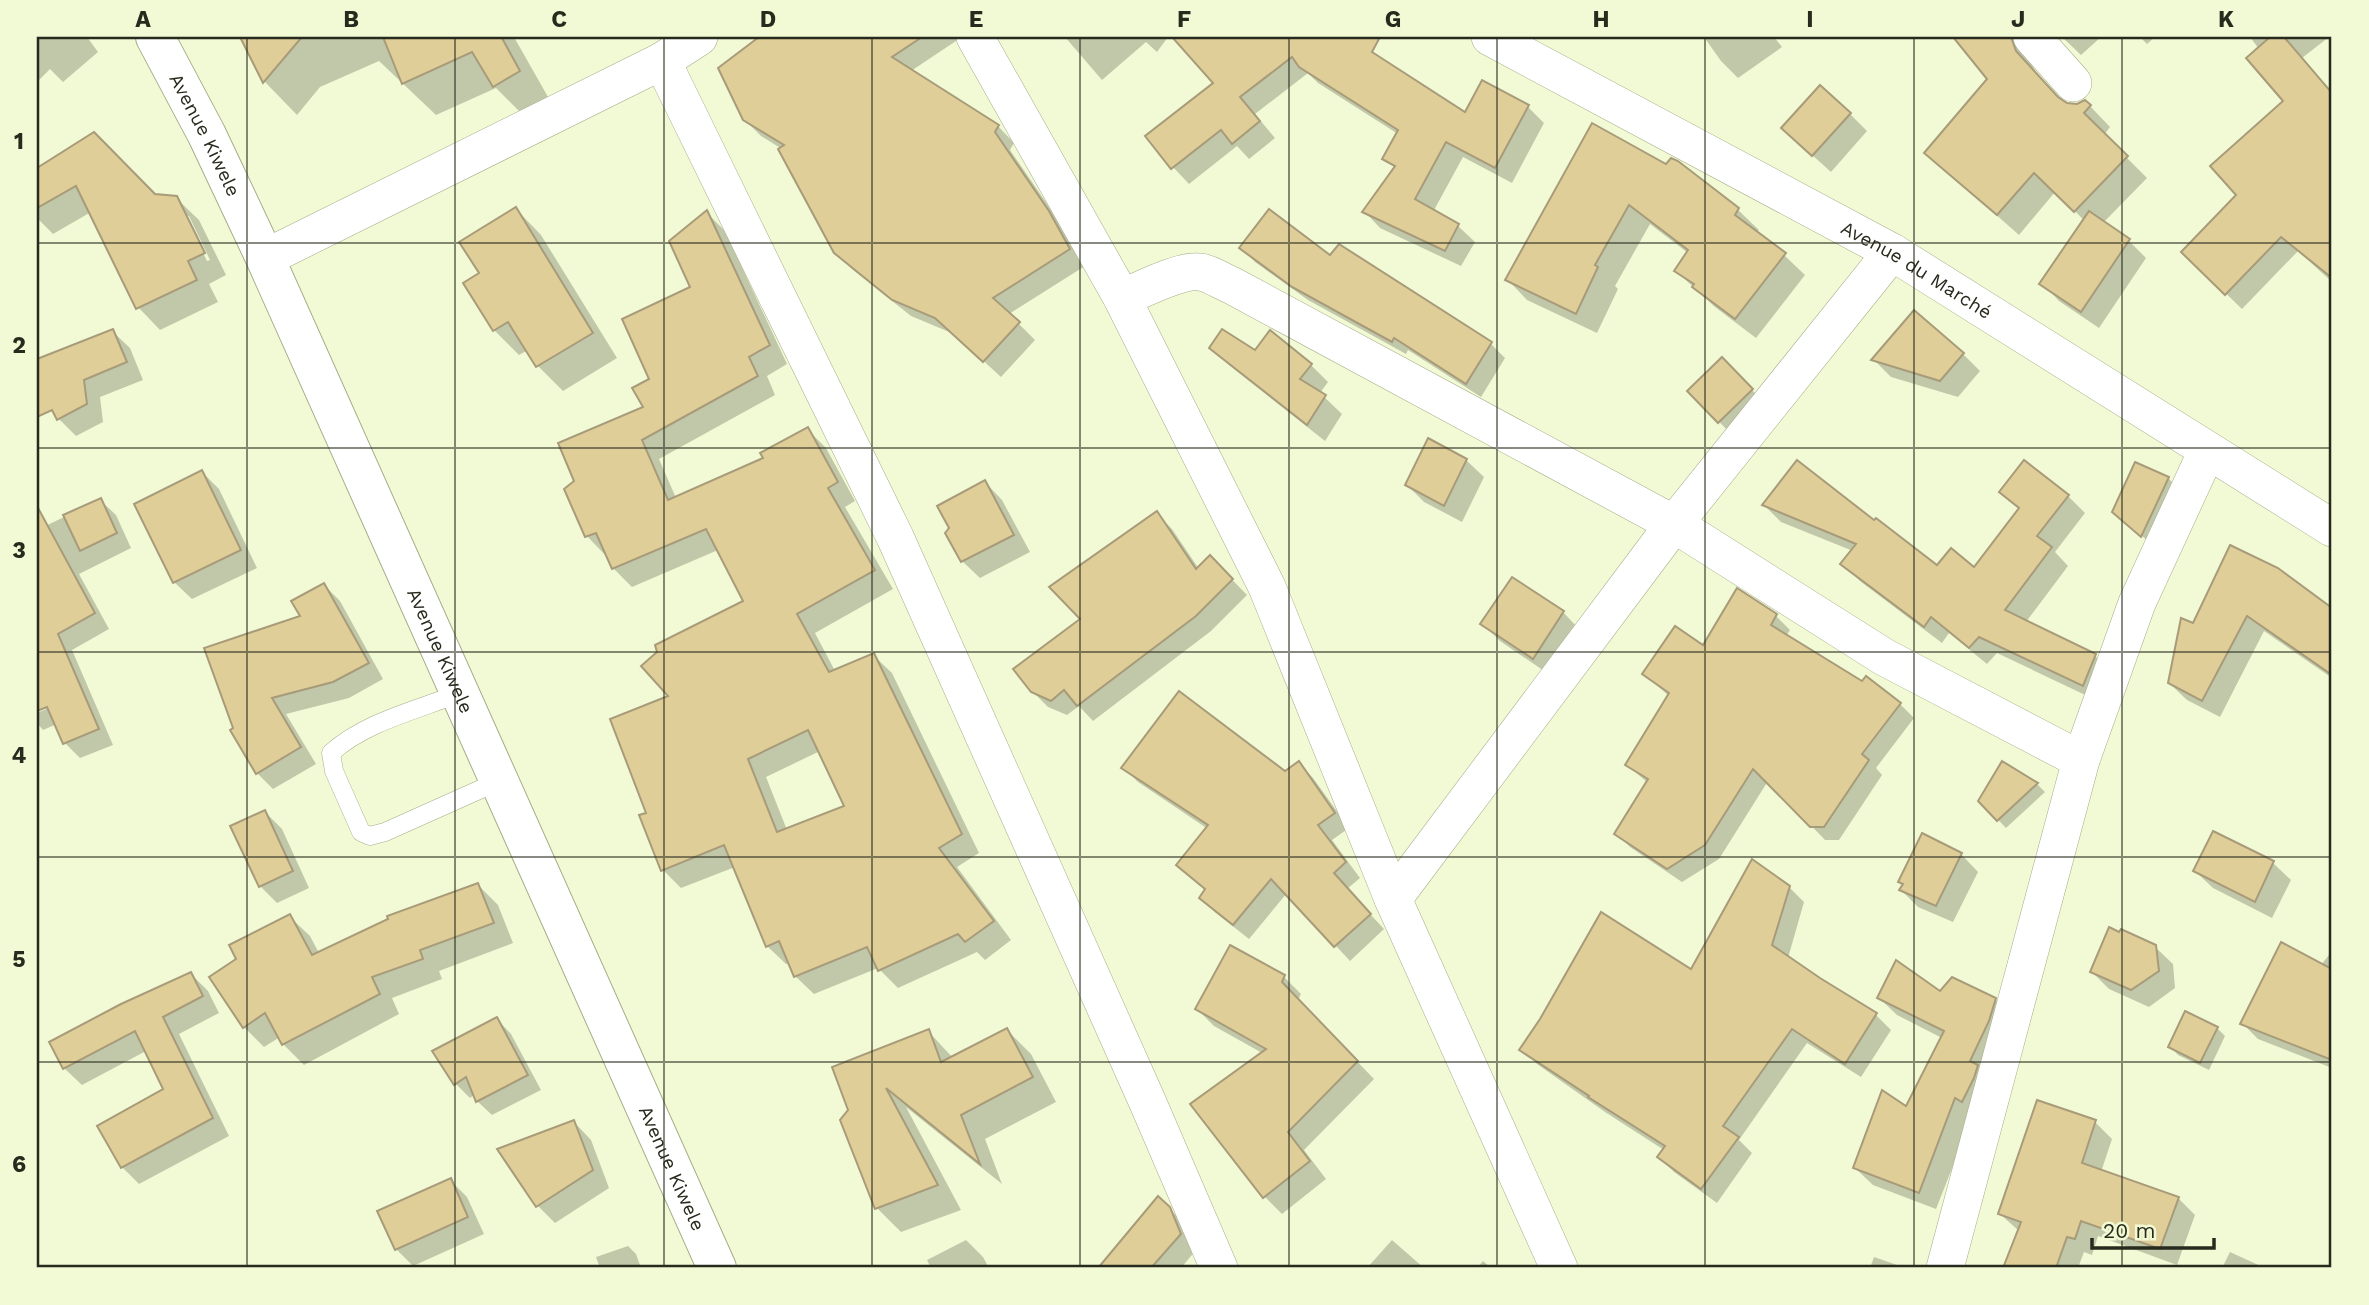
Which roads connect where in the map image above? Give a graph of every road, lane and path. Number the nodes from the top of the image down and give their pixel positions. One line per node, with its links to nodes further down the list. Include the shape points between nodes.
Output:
1 (155, 37): 9 (street, Avenue Kiwele)
2 (699, 37): 6 (street)
3 (975, 37): 10 (street)
4 (1490, 37): 8 (street, Avenue du Marché)
5 (2032, 37): 7 (street)
6 (662, 61): 9 (street); 19 (street, via 895,537)
7 (2073, 83)
8 (1892, 252): 11 (street, Avenue du Marché); 12 (street)
9 (265, 258): 14 (street, Avenue Kiwele)
10 (1122, 298): 12 (street, via 1183,274 1204,272); 17 (street, via 1267,587)
11 (2207, 451): 13 (street, Avenue du Marché); 15 (street, via 2137,603)
12 (1674, 524): 15 (street, via 1884,657); 17 (street)
13 (2332, 528)
14 (460, 693): 16 (street, Avenue Kiwele); 16 (lane, via 380,723 345,740 331,753 334,771 361,832 370,836 384,832)
15 (2081, 760): 21 (street)
16 (499, 781): 18 (street, Avenue Kiwele)
17 (1392, 900): 20 (street)
18 (717, 1268)
19 (1219, 1268)
20 (1559, 1268)
21 (1945, 1268)

